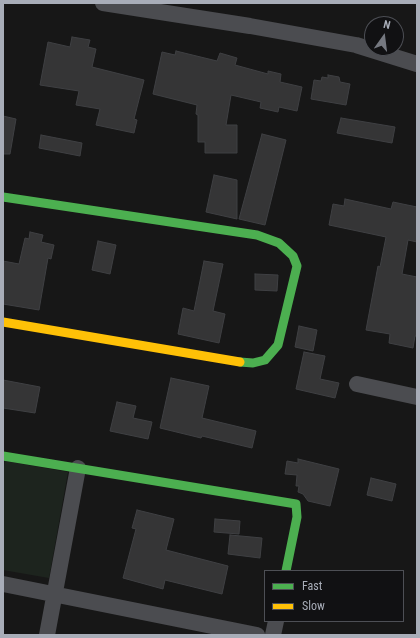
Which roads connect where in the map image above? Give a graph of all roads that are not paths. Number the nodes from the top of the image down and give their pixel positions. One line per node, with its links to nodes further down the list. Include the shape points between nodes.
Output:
1 (103, 3): 2 (street, via 356,45)
2 (417, 64)
3 (3, 197): 4 (street, via 256,234 279,243 293,256 297,266 278,345 265,360 253,363)
4 (3, 322)
5 (356, 384): 6 (street)
6 (417, 397)
7 (3, 456): 8 (street)
8 (78, 468): 9 (street, via 296,504 297,517); 11 (street)
9 (286, 570)
10 (3, 584): 11 (street)
11 (55, 594): 13 (street); 14 (street)
12 (276, 622): 15 (street)
13 (47, 635)
14 (257, 635)
15 (273, 635)

